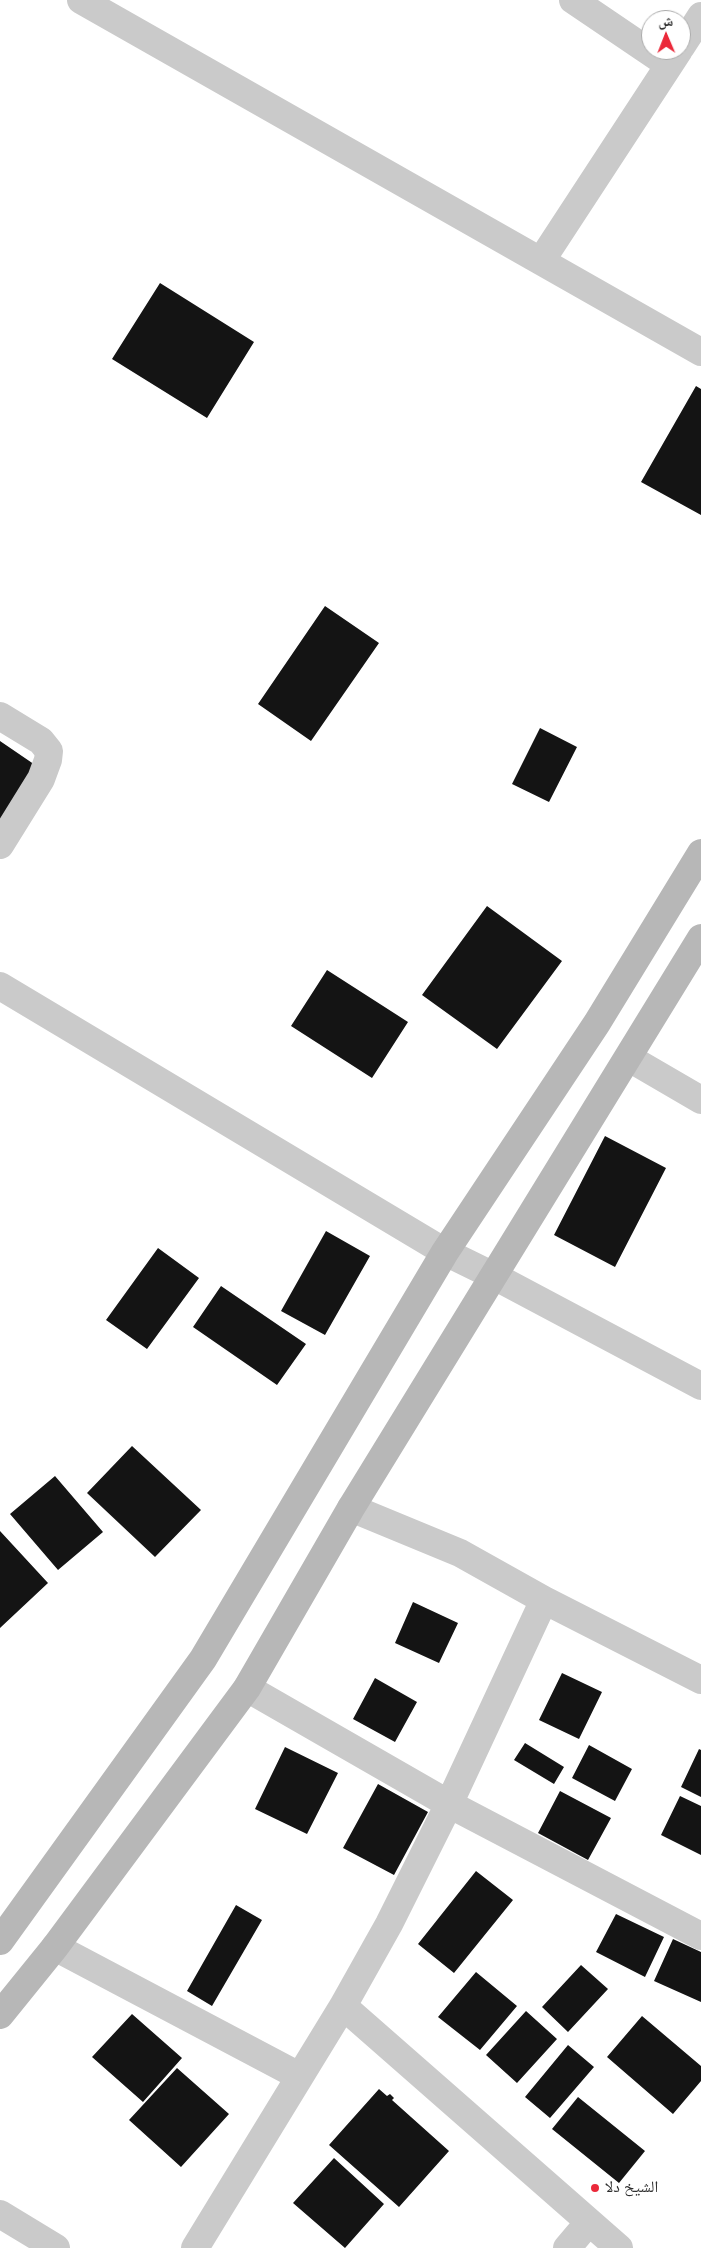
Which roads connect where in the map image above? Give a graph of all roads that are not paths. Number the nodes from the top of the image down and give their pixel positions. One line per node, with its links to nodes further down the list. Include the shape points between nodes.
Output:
1 (81, 0): 7 (street)
2 (573, 0): 5 (street)
3 (701, 16): 4 (street)
4 (691, 31)
5 (641, 36)
6 (672, 60): 7 (street)
7 (541, 261): 8 (street)
8 (701, 352)
9 (0, 716): 10 (street, via 41,741 49,751 41,779)
10 (0, 845)
11 (701, 853): 16 (main road, via 597,1023)
12 (701, 938): 14 (main road)
13 (0, 986): 16 (street)
14 (629, 1058): 15 (street); 17 (main road)
15 (701, 1100)
16 (445, 1252): 17 (street); 25 (main road, via 203,1660)
17 (494, 1276): 18 (street); 19 (main road)
18 (701, 1386)
19 (351, 1508): 20 (street, via 460,1553); 22 (main road)
20 (544, 1600): 21 (street); 23 (street)
21 (701, 1680)
22 (247, 1688): 23 (street); 26 (main road)
23 (448, 1804): 24 (street); 27 (street, via 389,1924)
24 (701, 1936)
25 (0, 1941)
26 (55, 1946): 28 (main road); 29 (street)
27 (343, 2006): 29 (street); 31 (street)
28 (0, 2015)
29 (299, 2076): 33 (street)
30 (0, 2214): 32 (street)
31 (589, 2222): 34 (street); 35 (street)
32 (56, 2248)
33 (195, 2248)
34 (567, 2248)
35 (619, 2248)

